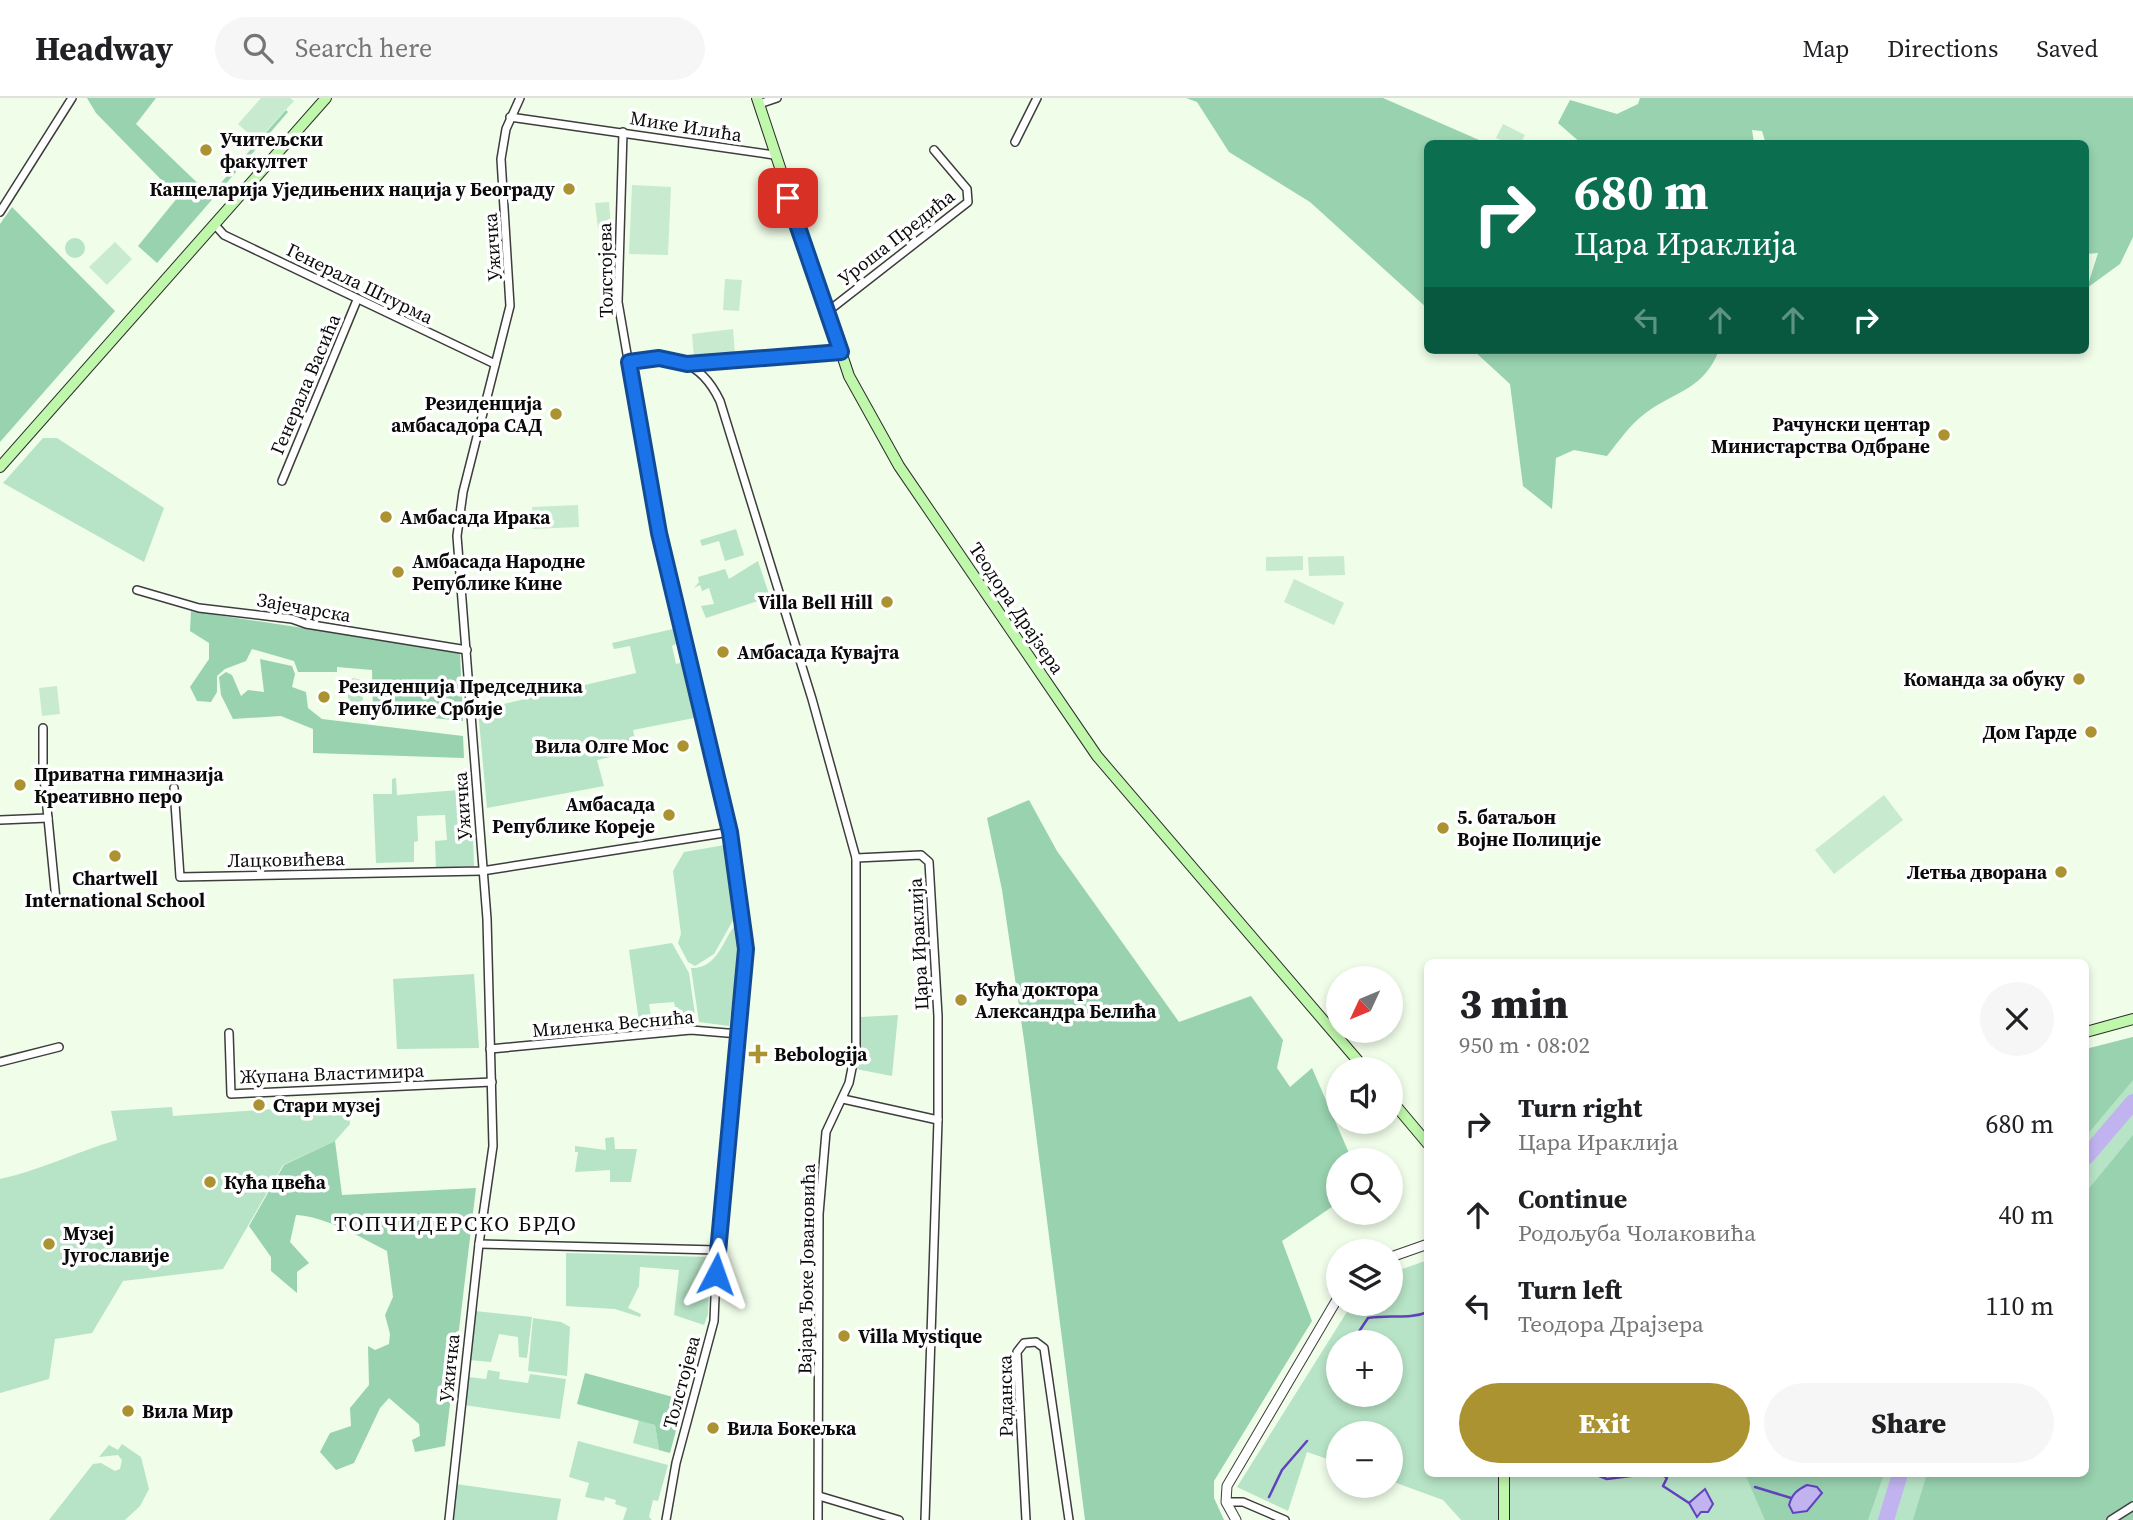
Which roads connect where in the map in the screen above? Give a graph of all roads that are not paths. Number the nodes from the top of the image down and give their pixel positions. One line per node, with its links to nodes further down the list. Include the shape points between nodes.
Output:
1 (72, 98): 12 (street)
2 (326, 98): 13 (main road)
3 (520, 98): 7 (street, Ужичка)
4 (777, 98): 6 (street)
5 (1037, 98): 9 (street)
6 (758, 101): 11 (main road, Теодора Драјзера)
7 (510, 117): 8 (street, Мике Илића); 18 (street, Ужичка, via 500,159 511,294)
8 (623, 132): 11 (street, Мике Илића); 17 (street, Толстојева, via 617,293)
9 (1015, 142)
10 (934, 150): 15 (street, Уроша Предића, via 967,189 968,202)
11 (774, 155): 15 (main road, Теодора Драјзера)
12 (0, 212)
13 (215, 225): 14 (street, Генерала Штурма, via 224,235); 20 (main road)
14 (357, 300): 18 (street, Генерала Штурма); 21 (street, Генерала Васића)
15 (827, 312): 16 (main road, Теодора Драјзера)
16 (841, 352): 19 (street); 38 (main road, Теодора Драјзера, via 856,392 899,466 1097,756)
17 (629, 362): 19 (street, via 659,358); 28 (street, Толстојева, via 659,533)
18 (495, 364): 23 (street, Ужичка, via 458,524)
19 (687, 364): 29 (street, via 704,377 720,401)
20 (0, 467)
21 (282, 481)
22 (137, 590): 23 (street, Зајечарска, via 199,608 292,619)
23 (467, 650): 30 (street, Ужичка)
24 (43, 728): 26 (street)
25 (174, 788): 30 (street, Лацковићева, via 180,877)
26 (48, 818): 27 (street); 31 (street)
27 (0, 820)
28 (730, 832): 30 (street); 35 (street, Толстојева, via 746,949)
29 (856, 858): 41 (street, Вајара Ђоке Јовановића, via 856,1048); 43 (street, Цара Ираклија, via 921,855 928,859 938,1016)
30 (482, 871): 37 (street, Ужичка)
31 (56, 900)
32 (2133, 1019): 33 (main road)
33 (2089, 1031)
34 (229, 1033): 40 (street, Жупана Властимира, via 231,1094)
35 (739, 1034): 37 (street, Миленка Веснића, via 691,1030); 47 (street, Толстојева)
36 (59, 1047): 39 (street)
37 (491, 1049): 40 (street, Ужичка)
38 (1355, 1057)
39 (0, 1062)
40 (492, 1082): 45 (street, Ужичка, via 493,1146)
41 (843, 1098): 43 (street); 51 (street, Вајара Ђоке Јовановића, via 826,1132 819,1214)
42 (1403, 1114): 44 (main road)
43 (938, 1120): 58 (street, Цара Ираклија)
44 (1424, 1139)
45 (478, 1244): 47 (street); 54 (street, Ужичка)
46 (1424, 1245): 48 (street)
47 (717, 1250): 55 (street, Толстојева, via 714,1321 676,1463)
48 (1403, 1252)
49 (1327, 1316): 52 (street, via 1228,1484)
50 (1504, 1477): 63 (main road)
51 (818, 1496): 56 (street, Вајара Ђоке Јовановића); 57 (street)
52 (1226, 1502): 61 (street); 62 (street, via 1243,1502)
53 (2133, 1506): 64 (street)
54 (449, 1520)
55 (666, 1520)
56 (818, 1520)
57 (899, 1520)
58 (925, 1520)
59 (1026, 1520): 60 (street, Раданска, via 1017,1352 1024,1343 1036,1342 1043,1346 1046,1358)
60 (1069, 1520)
61 (1236, 1520)
62 (1285, 1520)
63 (1504, 1520)
64 (2111, 1520)

